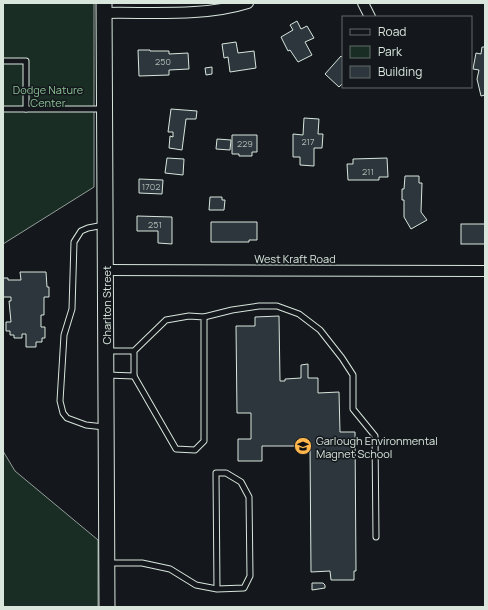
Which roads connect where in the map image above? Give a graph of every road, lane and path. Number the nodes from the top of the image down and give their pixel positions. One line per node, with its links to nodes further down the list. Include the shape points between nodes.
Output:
1 (248, 3): 3 (street, via 233,8 198,12)
2 (363, 3): 4 (street)
3 (104, 8): 8 (street, Charlton Street)
4 (370, 16)
5 (3, 61): 7 (lane, via 26,61)
6 (3, 109): 7 (lane)
7 (26, 109): 8 (lane)
8 (105, 109): 9 (street, Charlton Street)
9 (105, 225): 10 (street, Charlton Street); 17 (lane, via 81,231 74,242 72,309 64,335 60,401 67,418 86,425)
10 (105, 270): 11 (street, West Kraft Road); 13 (street, Charlton Street)
11 (485, 270)
12 (204, 317): 14 (lane, via 189,316 166,320); 16 (lane, via 204,442 195,450 176,449); 18 (lane, via 232,310 277,306 299,314 320,330 342,358 353,375 353,409 375,436)
13 (106, 351): 14 (lane); 15 (street, Charlton Street)
14 (134, 351): 16 (lane)
15 (106, 375): 16 (lane); 17 (street, Charlton Street)
16 (134, 376)
17 (106, 428): 19 (street, Charlton Street)
18 (376, 537)
19 (107, 564): 20 (lane, via 142,563 170,569 196,585); 21 (street, Charlton Street)
20 (218, 589): 20 (lane, via 244,588 250,576 249,497 241,482 226,473 216,473)
21 (107, 607)

